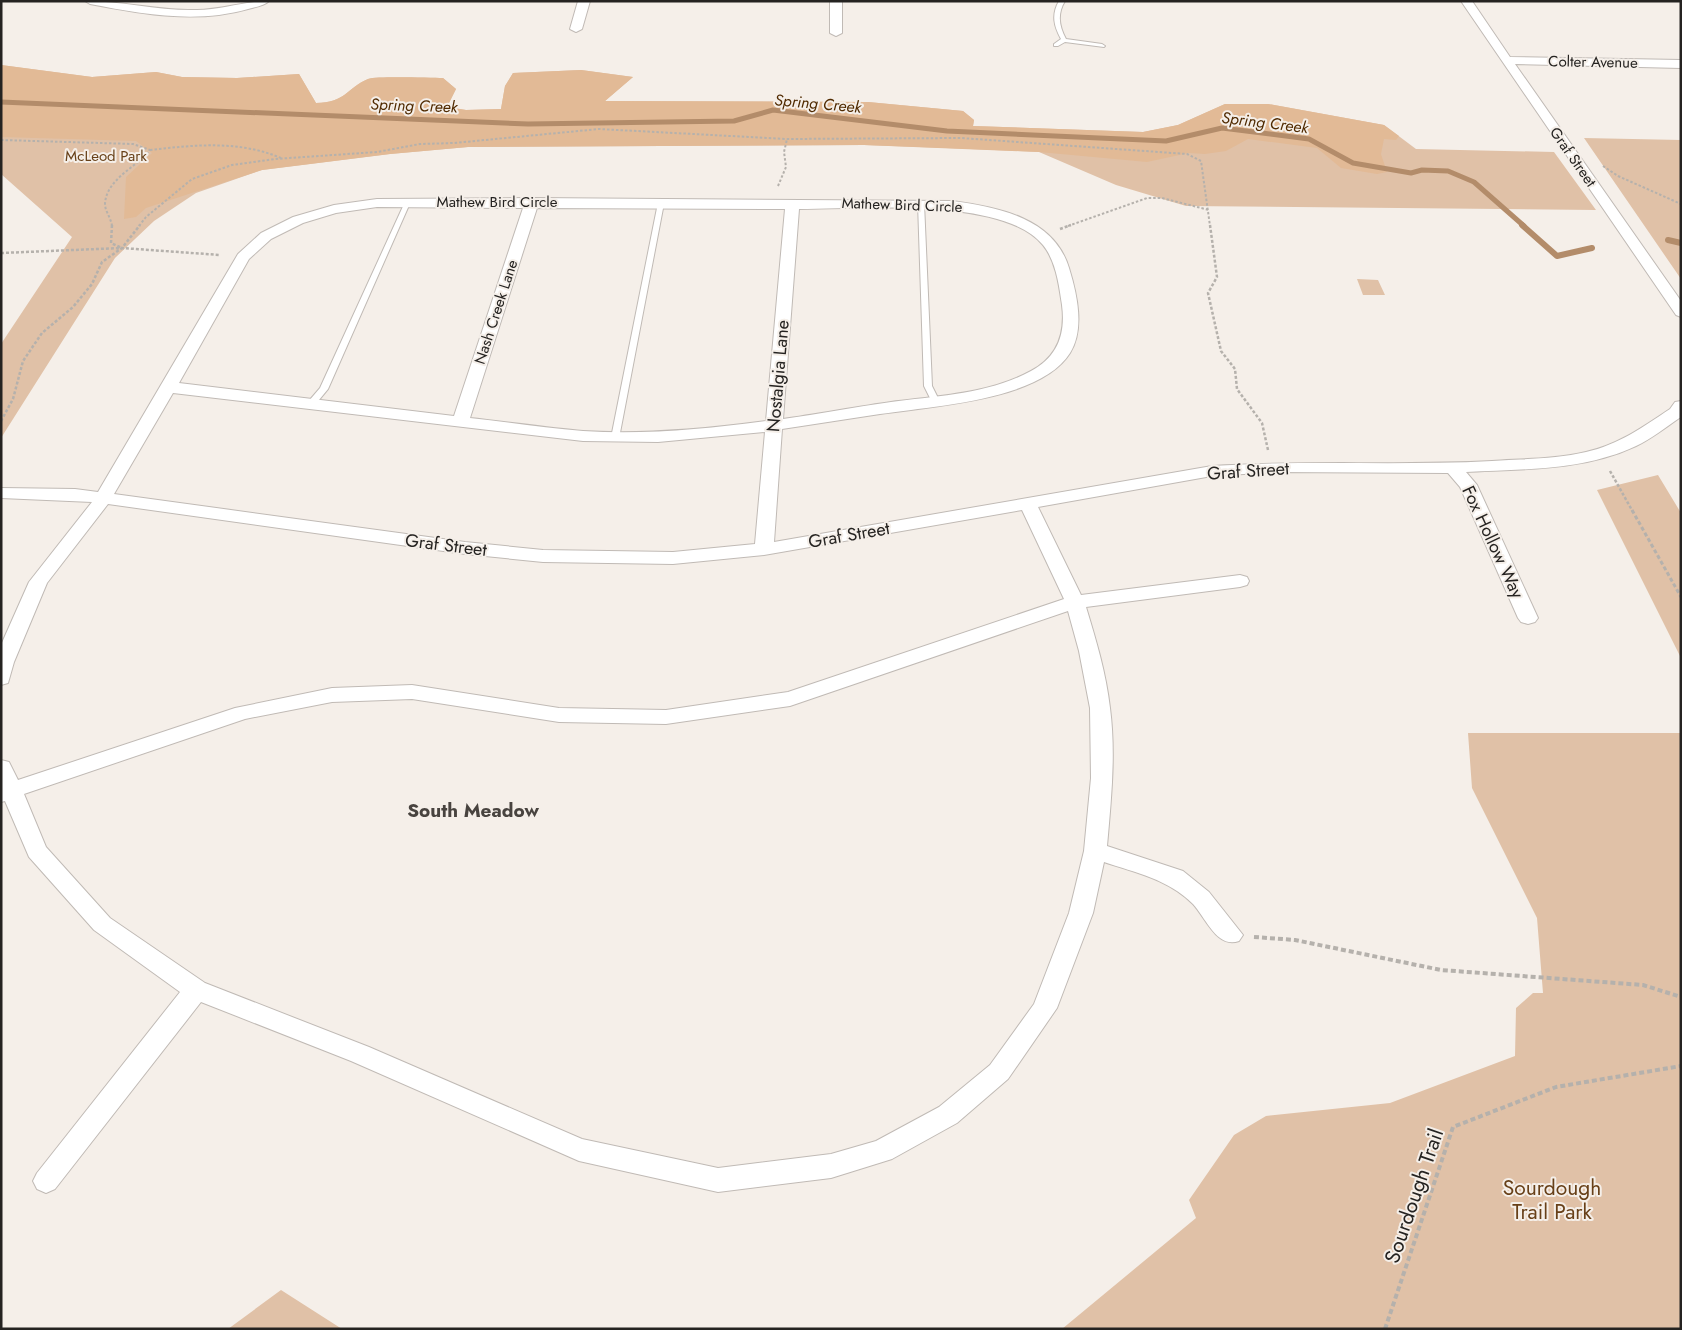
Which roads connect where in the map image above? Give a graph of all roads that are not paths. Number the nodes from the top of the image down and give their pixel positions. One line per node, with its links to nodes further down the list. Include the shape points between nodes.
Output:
1 (90, 1): 2 (street, via 135,10 191,15 221,12)
2 (264, 1)
3 (584, 1): 7 (street)
4 (836, 1): 8 (street)
5 (1062, 1): 9 (lane, via 1056,9 1056,20)
6 (1466, 1): 12 (street, Graf Street)
7 (576, 29)
8 (836, 32)
9 (1064, 40): 10 (lane); 11 (lane)
10 (1056, 45)
11 (1102, 46)
12 (1505, 60): 13 (street, Colter Avenue); 19 (street, Graf Street)
13 (1681, 64)
14 (532, 202): 15 (street, Mathew Bird Circle); 16 (street, Mathew Bird Circle); 24 (street, Nash Creek Lane)
15 (407, 203): 20 (street, Mathew Bird Circle, via 357,205 315,214 281,228 254,246 243,257); 22 (lane, via 324,390)
16 (661, 203): 17 (street, Mathew Bird Circle); 26 (lane)
17 (792, 203): 18 (street, Mathew Bird Circle); 25 (street, Nostalgia Lane)
18 (921, 203): 21 (lane, via 928,386); 21 (street, Mathew Bird Circle, via 986,211 1041,234 1059,258 1071,317 1071,331 1063,352 1041,372 1004,388)
19 (1681, 312)
20 (168, 387): 22 (street, Mathew Bird Circle); 29 (street, Mathew Bird Circle)
21 (935, 400): 25 (street, Mathew Bird Circle)
22 (311, 404): 24 (street, Mathew Bird Circle)
23 (1679, 411): 27 (street, Graf Street, via 1631,442 1588,457 1513,466)
24 (460, 422): 26 (street, Mathew Bird Circle)
25 (774, 426): 26 (street, Mathew Bird Circle, via 700,435); 31 (street, Nostalgia Lane)
26 (615, 438)
27 (1453, 468): 30 (street, Graf Street, via 1274,467 1230,470); 34 (street, Fox Hollow Way, via 1468,485)
28 (1, 492): 29 (street, Graf Street)
29 (103, 498): 31 (street, Graf Street, via 543,556 673,558); 35 (street, Mathew Bird Circle, via 38,582 4,662)
30 (1028, 504): 31 (street, Graf Street); 33 (street)
31 (764, 549)
32 (1240, 581): 33 (street)
33 (1076, 602): 37 (street, via 790,699 666,717 559,715 412,692 332,695 242,713); 38 (street, via 1100,708 1102,778)
34 (1528, 618)
35 (1, 678)
36 (1, 767): 37 (street)
37 (6, 792): 40 (street, via 37,851 102,924)
38 (1095, 851): 39 (street, via 1175,877 1201,898); 40 (street, via 1081,913 1045,1008 999,1072 940,1120 884,1151 831,1166 718,1180 579,1150 360,1054)
39 (1231, 935)
40 (196, 990): 41 (street)
41 (46, 1181)

